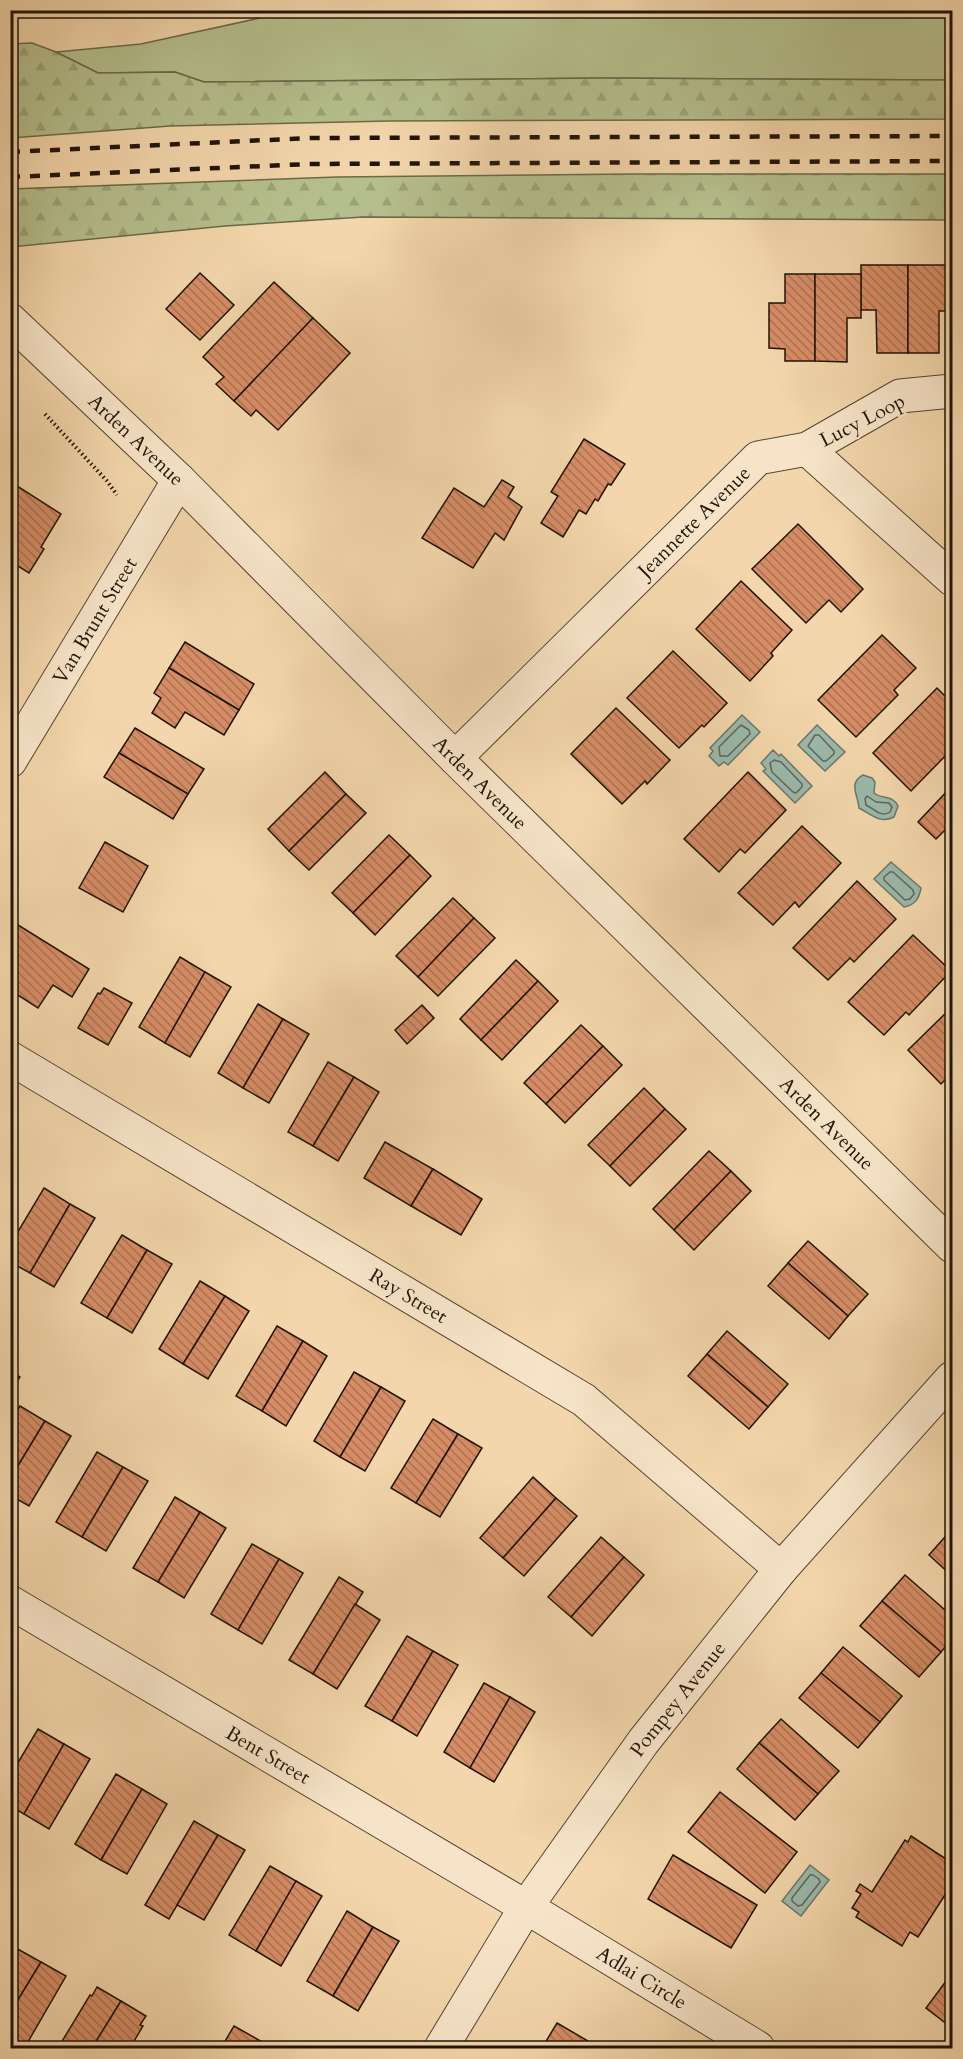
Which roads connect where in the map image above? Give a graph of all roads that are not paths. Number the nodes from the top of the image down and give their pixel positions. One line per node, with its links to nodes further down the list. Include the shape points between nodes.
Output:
1 (10, 320): 4 (street, Arden Avenue)
2 (952, 391): 3 (street, Lucy Loop, via 900,396)
3 (807, 449): 5 (street); 6 (street, Jeannette Avenue, via 758,458)
4 (179, 480): 6 (street, Arden Avenue); 7 (street, Van Brunt Street)
5 (952, 579)
6 (455, 758): 9 (street, Arden Avenue)
7 (10, 761)
8 (10, 1058): 11 (street, Ray Street, via 584,1400)
9 (952, 1246)
10 (952, 1378): 11 (street, Pompey Avenue)
11 (780, 1569): 13 (street, Pompey Avenue, via 643,1742)
12 (10, 1602): 13 (street, Bent Street)
13 (526, 1907): 14 (street, Pompey Avenue); 15 (street, Adlai Circle)
14 (441, 2049)
15 (758, 2049)

